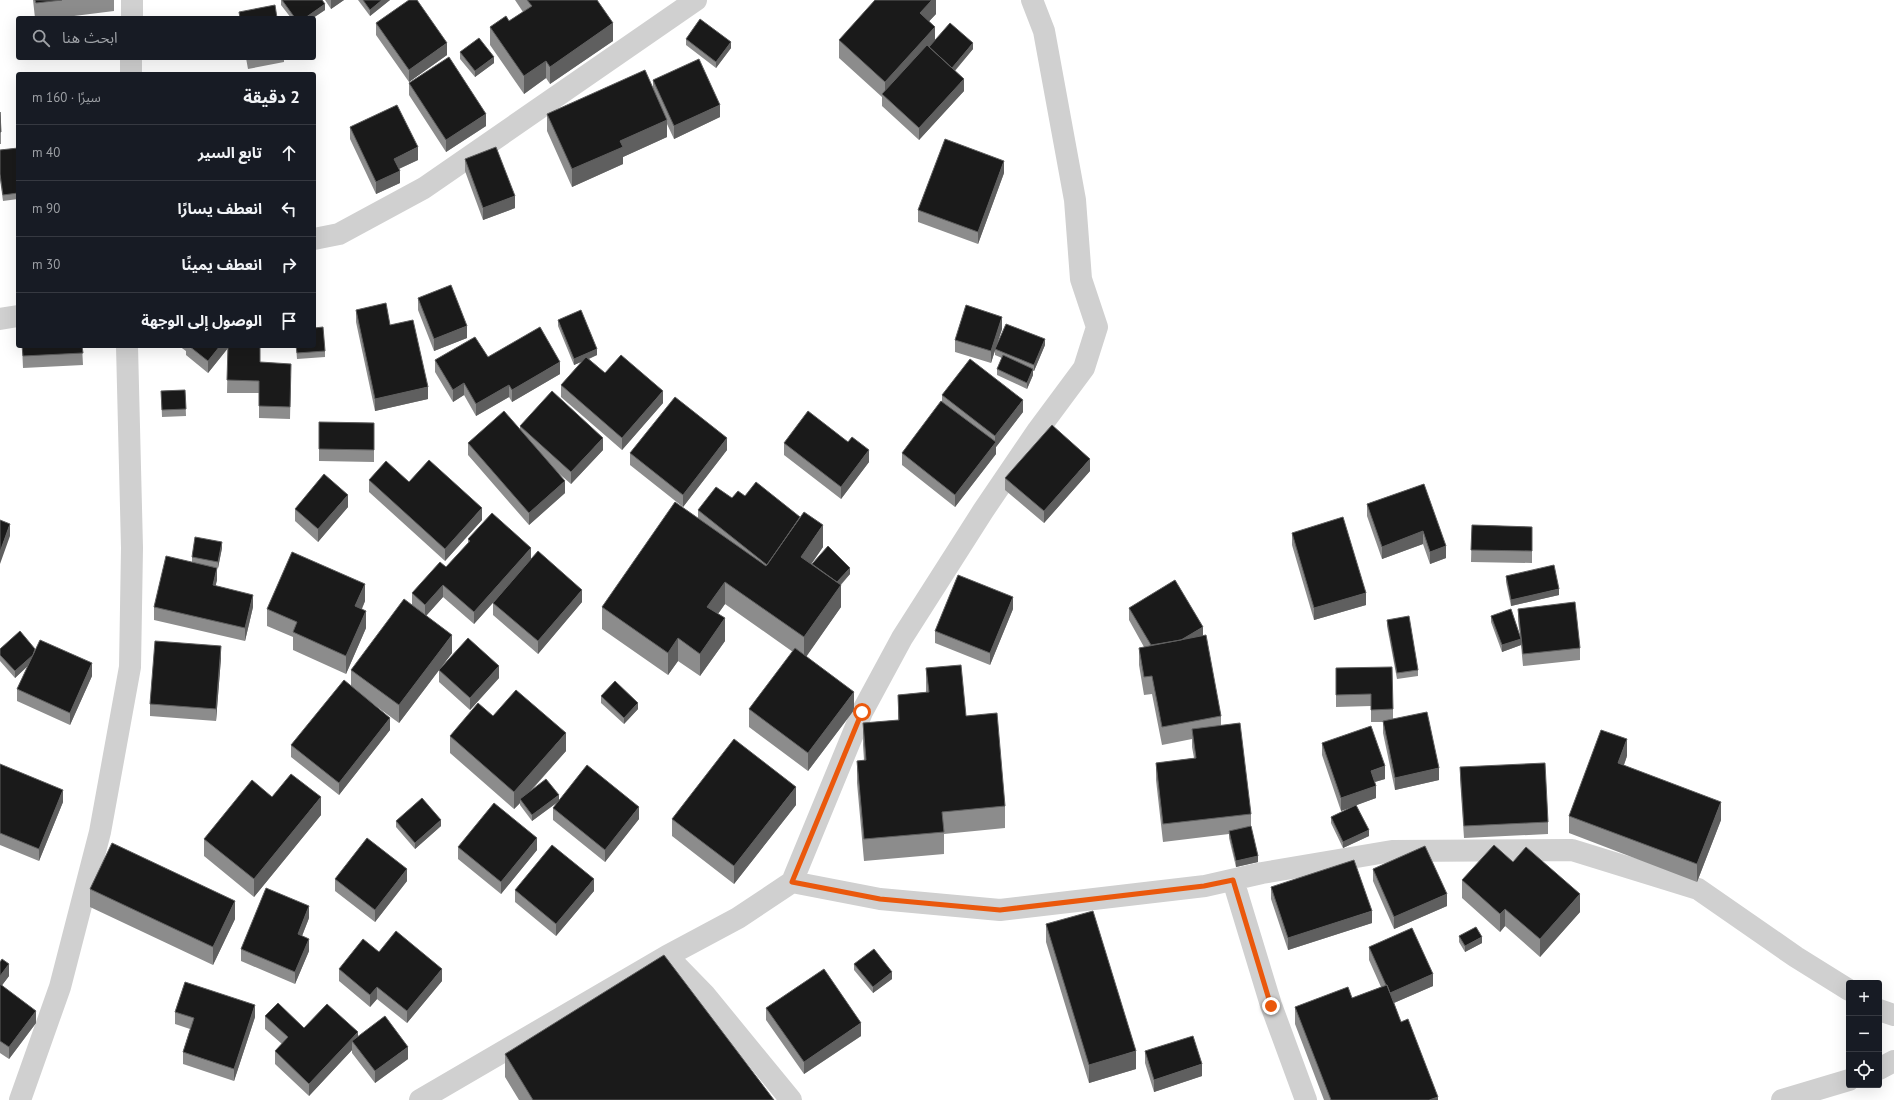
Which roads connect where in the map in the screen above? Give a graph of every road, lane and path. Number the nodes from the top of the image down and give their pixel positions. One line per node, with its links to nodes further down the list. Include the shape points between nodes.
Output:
1 (132, 0): 4 (street)
2 (696, 0): 7 (street, via 424,188 339,234)
3 (1032, 0): 12 (street, via 1044,31 1075,200 1082,279 1097,327 1084,368 983,511 902,638 862,712)
4 (132, 16)
5 (131, 60): 6 (street)
6 (131, 72)
7 (316, 239)
8 (16, 316): 9 (street)
9 (0, 319)
10 (127, 348): 20 (street, via 132,548 130,667 94,856 60,987)
11 (1233, 880): 12 (street, via 1204,886 1000,910 880,899); 14 (street, via 1392,851 1572,850 1698,889); 23 (street, via 1271,1006)
12 (792, 882): 13 (street, via 738,918)
13 (667, 956): 21 (street); 22 (street, via 705,995)
14 (1846, 988)
15 (1882, 1011): 16 (street)
16 (1894, 1015)
17 (1894, 1061): 18 (street)
18 (1882, 1067)
19 (1846, 1081): 24 (street)
20 (20, 1100)
21 (420, 1100)
22 (791, 1100)
23 (1306, 1100)
24 (1782, 1100)

